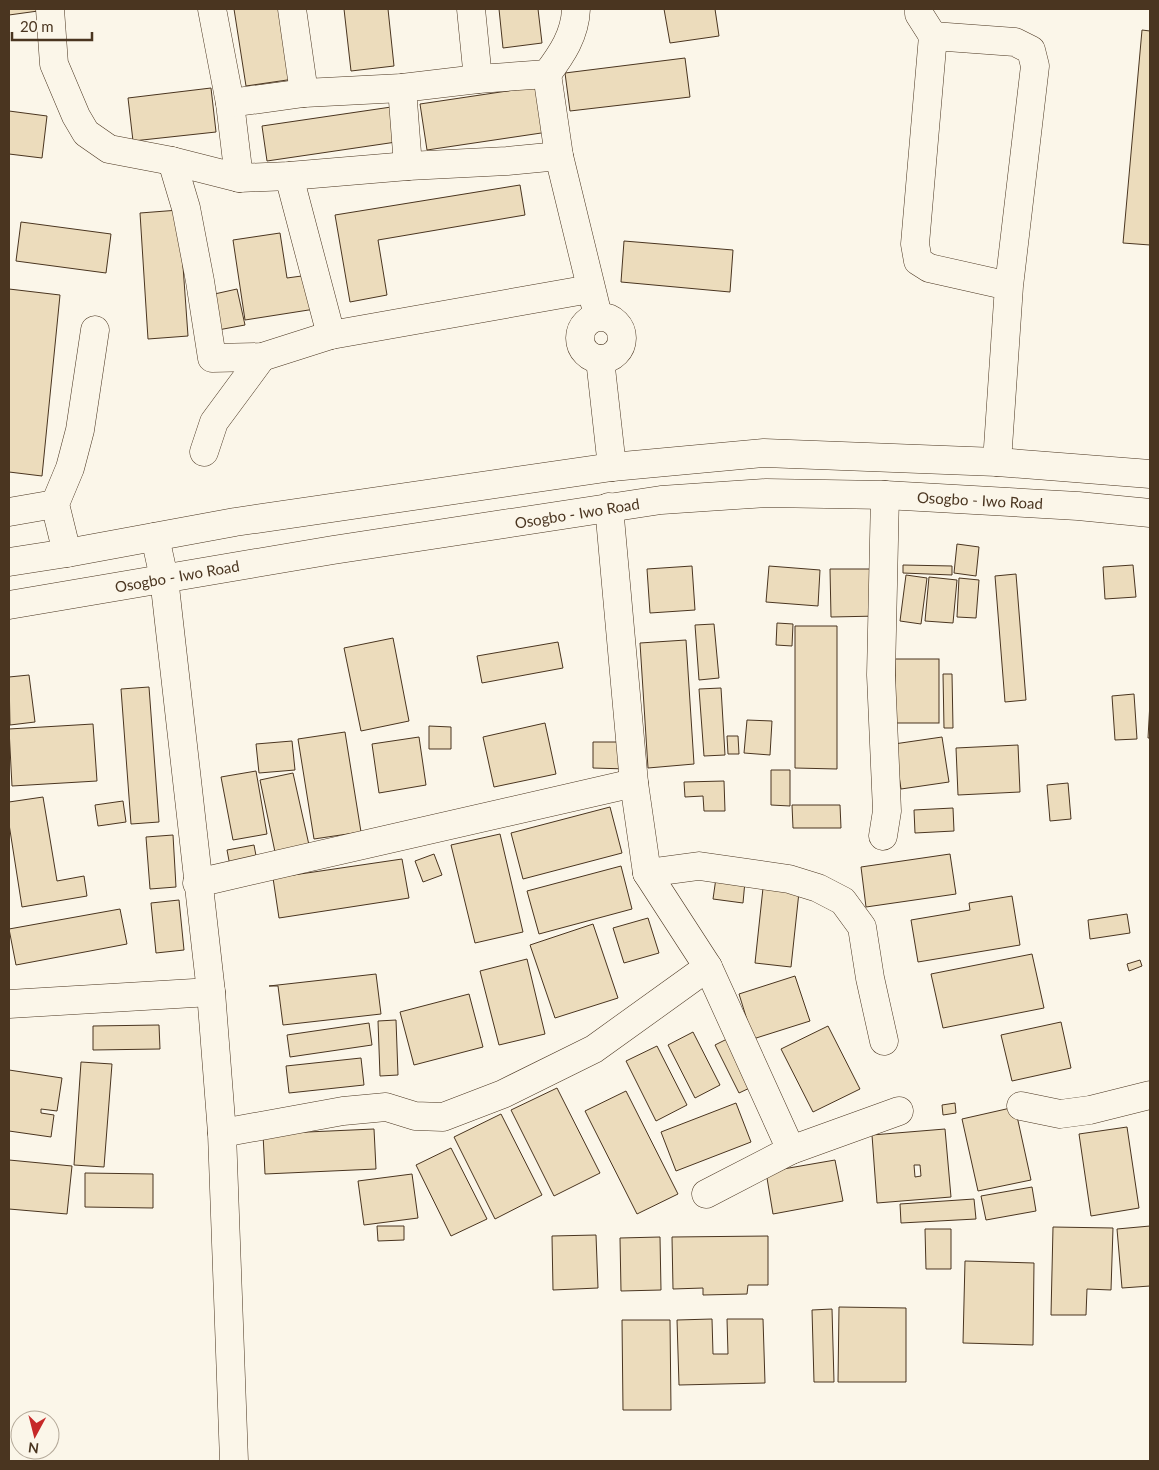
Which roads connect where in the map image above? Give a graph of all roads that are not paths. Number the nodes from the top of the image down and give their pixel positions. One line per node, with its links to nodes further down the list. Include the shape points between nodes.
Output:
1 (50, 9): 14 (street, via 54,64 86,132 109,149)
2 (212, 9): 12 (street)
3 (292, 9): 11 (street)
4 (471, 9): 9 (street)
5 (576, 9): 8 (street, via 576,22 562,54)
6 (919, 9): 7 (street)
7 (934, 36): 18 (street, via 915,244 918,260 929,268); 18 (street, via 1015,42 1031,50 1035,66)
8 (547, 74): 9 (street); 13 (street)
9 (478, 79): 10 (street)
10 (402, 88): 11 (street); 15 (street)
11 (304, 93): 12 (street)
12 (230, 103): 17 (street)
13 (559, 156): 15 (street); 19 (street)
14 (172, 161): 17 (street); 22 (street, via 186,208 212,358)
15 (408, 166): 16 (street)
16 (289, 176): 17 (street); 21 (street)
17 (239, 178)
18 (1009, 286): 24 (street)
19 (590, 289): 21 (street); 25 (street, via 598,316 617,323 622,335 622,343 615,355 600,360)
20 (95, 330): 28 (street, via 80,430 70,468)
21 (331, 335): 22 (street)
22 (262, 357): 23 (street, via 214,422)
23 (204, 452)
24 (997, 462): 25 (street, via 764,453); 26 (street)
25 (612, 467): 32 (street, via 235,522)
26 (1150, 474)
27 (885, 494): 29 (street, Osogbo - Iwo Road, via 766,493); 31 (street, Osogbo - Iwo Road); 38 (street, via 881,675 887,811)
28 (55, 504): 30 (street); 33 (street)
29 (609, 507): 35 (street, Osogbo - Iwo Road); 37 (street)
30 (9, 512)
31 (1150, 513)
32 (155, 537): 33 (street); 35 (street)
33 (67, 554): 34 (street)
34 (9, 562)
35 (164, 578): 36 (street, Osogbo - Iwo Road); 40 (street)
36 (9, 605)
37 (634, 783): 39 (street); 40 (street)
38 (883, 836)
39 (647, 873): 41 (street); 44 (street, via 699,866 790,879 843,901 862,927)
40 (197, 883): 42 (street)
41 (708, 967): 48 (street, via 594,1049 503,1094 443,1117 415,1116 386,1108 343,1111); 49 (street)
42 (211, 992): 43 (street); 48 (street)
43 (9, 1004)
44 (884, 1041)
45 (1150, 1094): 46 (street, via 1090,1110 1060,1114)
46 (1021, 1106)
47 (899, 1111): 49 (street)
48 (222, 1133): 51 (street)
49 (791, 1150): 50 (street)
50 (706, 1194)
51 (234, 1461)

